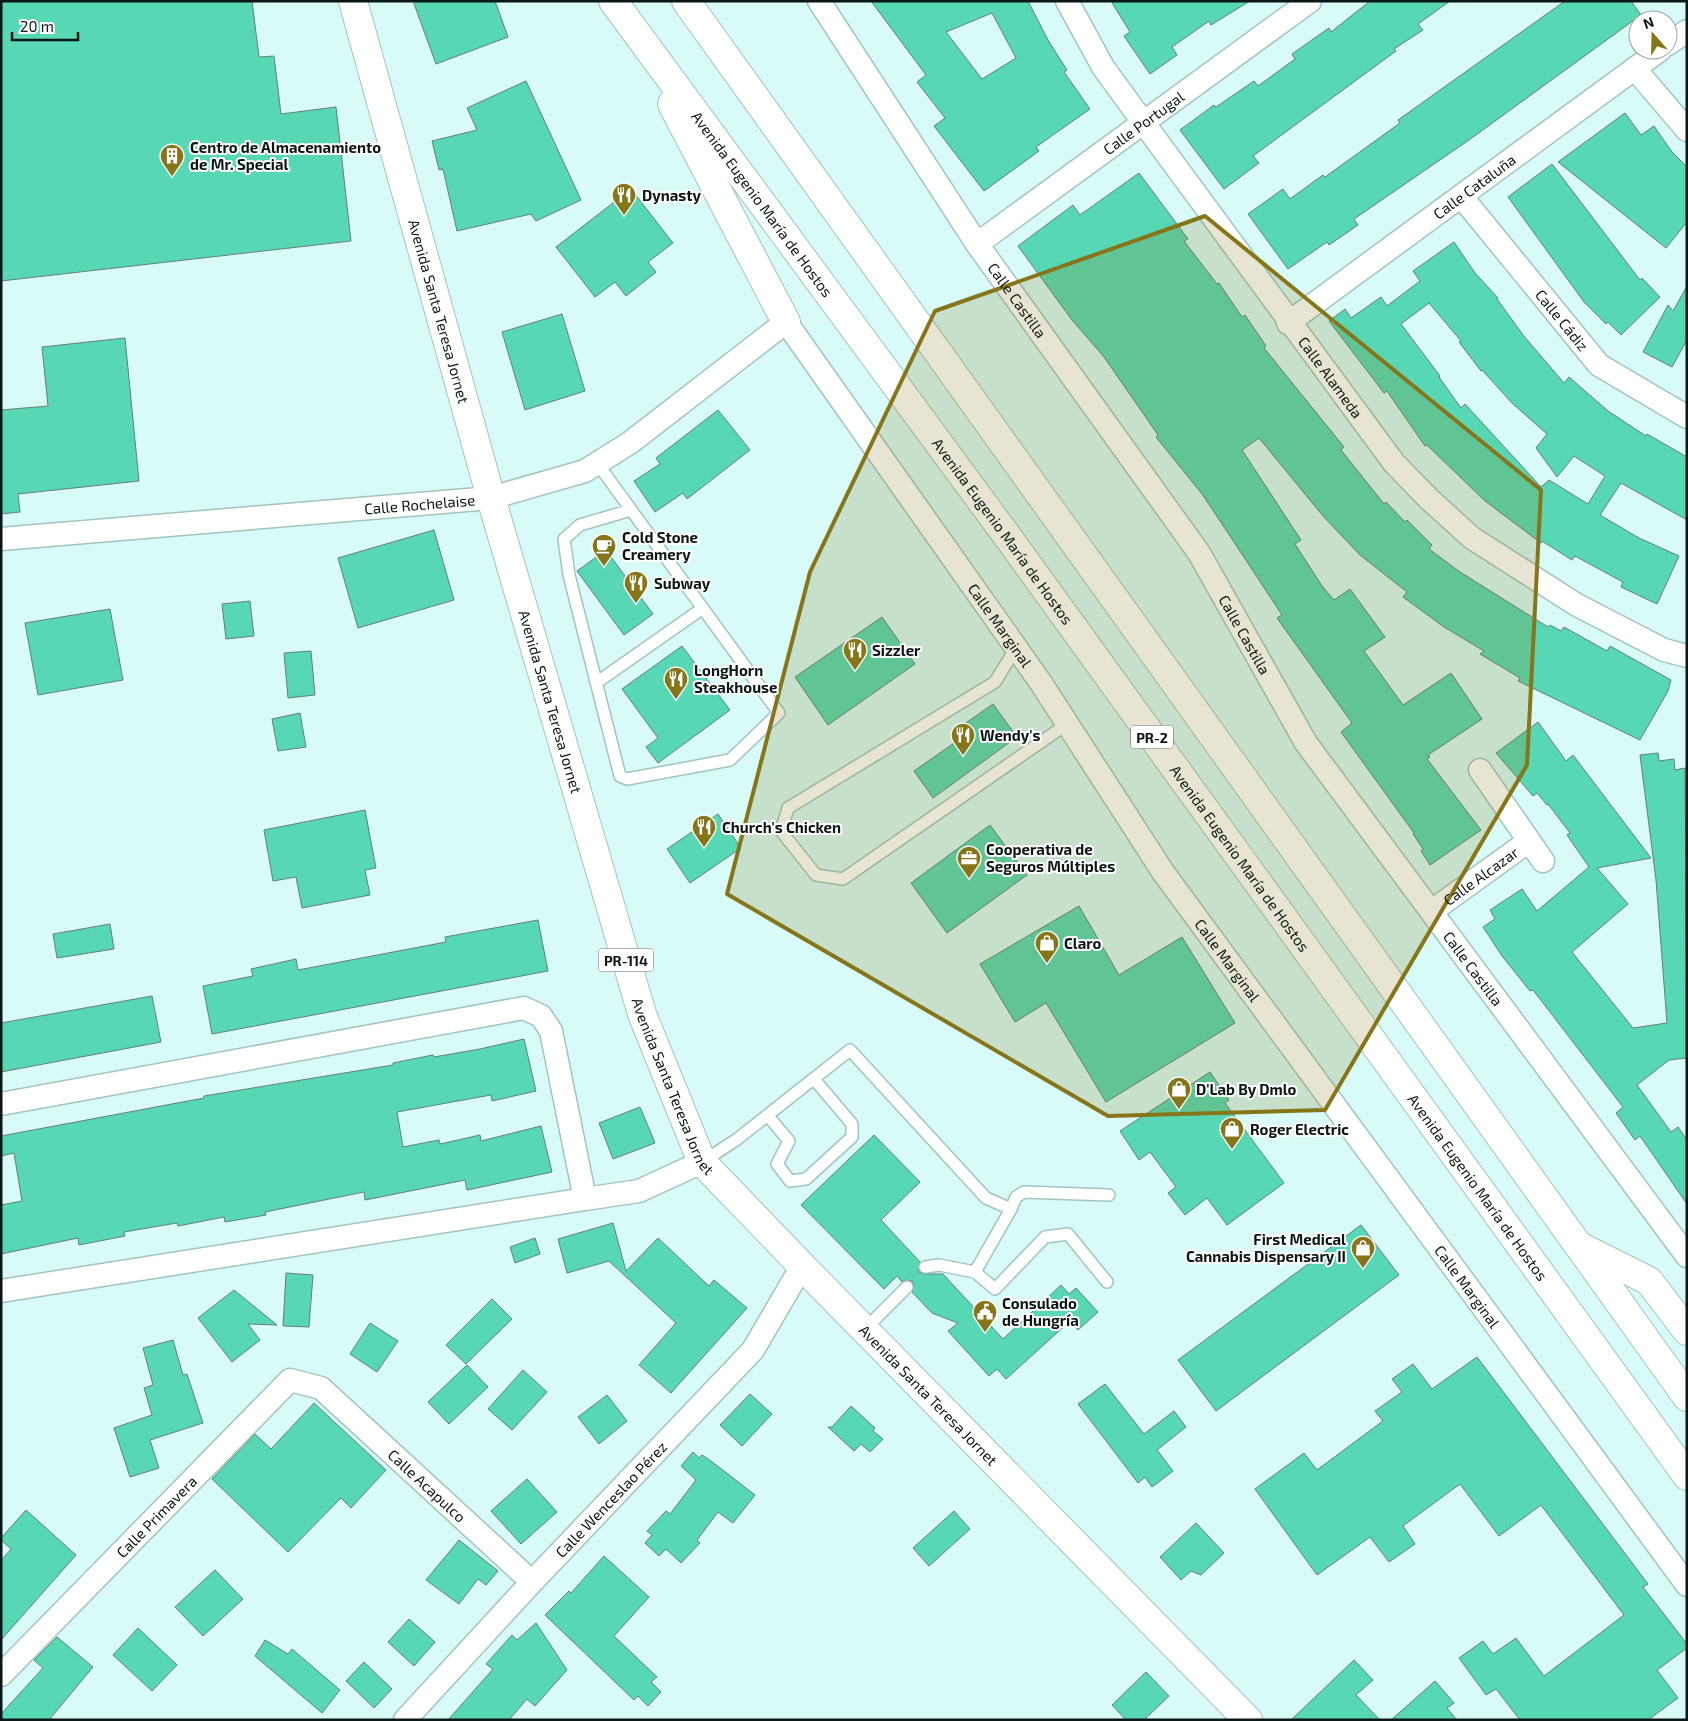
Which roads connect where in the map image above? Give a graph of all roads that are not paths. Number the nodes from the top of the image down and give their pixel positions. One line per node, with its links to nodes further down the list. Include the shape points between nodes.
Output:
1 (353, 1): 18 (main road, Avenida Santa Teresa Jornet / PR-114)
2 (613, 1): 7 (main road, Avenida Eugenio María de Hostos / PR-2)
3 (686, 1): 37 (main road)
4 (819, 1): 13 (street, Calle Castilla)
5 (1066, 1): 10 (street, Calle Alameda, via 1103,66)
6 (1310, 1): 10 (street, Calle Portugal)
7 (630, 23): 14 (main road); 49 (main road, Avenida Eugenio María de Hostos / PR-2, via 1021,556)
8 (1647, 60): 9 (street, Calle Cataluña)
9 (1635, 69): 11 (street); 12 (street, Calle Cataluña)
10 (1143, 122): 13 (street, Calle Portugal); 15 (street, Calle Alameda)
11 (1687, 130)
12 (1461, 196): 15 (street, Calle Cataluña); 16 (street, Calle Cádiz, via 1599,365)
13 (977, 244): 29 (street, Calle Castilla, via 1199,553 1306,743)
14 (786, 322): 17 (street, Calle Rochelaise, via 632,442); 22 (street, Calle Marginal)
15 (1288, 323): 23 (street, Calle Alameda, via 1394,463 1472,538 1577,605 1664,650)
16 (1687, 417)
17 (597, 463): 18 (street, Calle Rochelaise, via 584,471); 19 (lane)
18 (492, 498): 20 (street, Calle Rochelaise); 33 (main road, Avenida Santa Teresa Jornet / PR-114, via 642,1014)
19 (631, 510): 21 (lane); 24 (lane, via 580,525 564,539 569,575)
20 (1, 539)
21 (702, 608): 24 (lane); 24 (lane, via 779,713 730,760 627,780 620,776)
22 (1016, 648): 25 (street, Calle Marginal); 25 (lane, via 995,682 788,808 782,831 816,875 843,879)
23 (1687, 656)
24 (596, 683)
25 (1067, 724): 51 (street, Calle Marginal, via 1163,872)
26 (1480, 770): 27 (street, Calle Alcazar)
27 (1529, 840): 28 (street, Calle Alcazar); 29 (street, Calle Alcazar)
28 (1543, 861)
29 (1432, 911): 38 (street, Calle Castilla)
30 (814, 1079): 32 (lane); 32 (lane, via 852,1124 852,1137 806,1179 790,1181 777,1164 789,1141); 36 (lane, via 850,1050 986,1198)
31 (1, 1104): 35 (street, via 524,1008 541,1016 551,1031)
32 (768, 1116): 33 (lane)
33 (702, 1162): 35 (street, via 639,1191); 39 (main road, Avenida Santa Teresa Jornet / PR-114)
34 (1109, 1195): 36 (lane, via 1024,1192 1016,1197)
35 (585, 1199): 44 (street)
36 (1011, 1209): 41 (lane)
37 (1577, 1245): 46 (main road, via 1649,1281); 48 (main road)
38 (1687, 1256)
39 (802, 1266): 45 (main road, Avenida Santa Teresa Jornet / PR-114); 50 (street, Calle Wenceslao Pérez, via 753,1350)
40 (926, 1267): 41 (lane, via 939,1265)
41 (976, 1272): 42 (lane, via 995,1288 1045,1237 1068,1234)
42 (1106, 1282)
43 (906, 1286): 45 (lane)
44 (1, 1291)
45 (864, 1330): 54 (main road, Avenida Santa Teresa Jornet / PR-114)
46 (1687, 1331)
47 (321, 1388): 50 (street, Calle Acapulco); 52 (street, Calle Primavera, via 290,1380)
48 (1687, 1397)
49 (1687, 1476)
50 (532, 1582): 53 (street, Calle Wenceslao Pérez)
51 (1687, 1585)
52 (1, 1675)
53 (405, 1720)
54 (1248, 1720)

